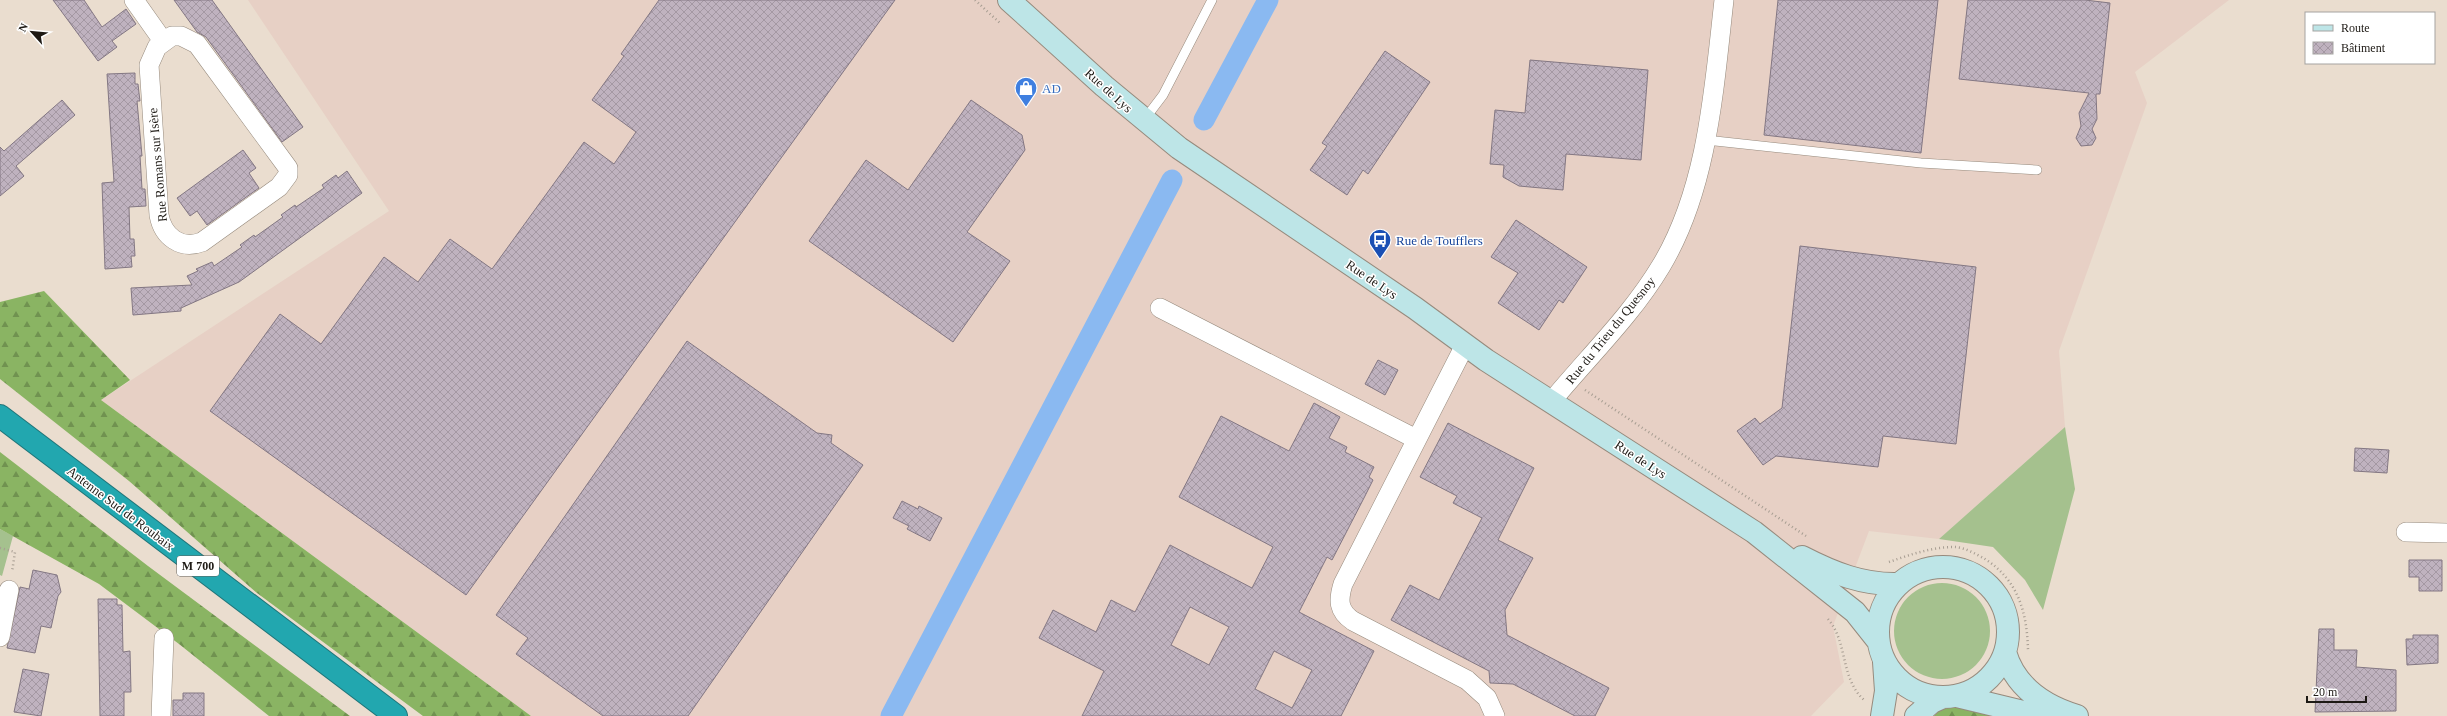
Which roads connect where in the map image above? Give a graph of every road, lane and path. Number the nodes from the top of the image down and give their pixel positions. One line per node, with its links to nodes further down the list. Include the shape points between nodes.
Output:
1 (134, 0): 5 (street)
2 (1009, 0): 6 (street, Rue de Lys)
3 (1212, 0): 6 (lane, via 1161,98)
4 (1724, 0): 7 (street, Rue du Trieu du Quesnoy)
5 (163, 41): 5 (street, Rue Romans sur Isère, via 172,36 181,36 197,44 288,168 288,175 279,187 202,242 194,245 178,242 170,237 160,224 149,64)
6 (1144, 120): 10 (street, Rue de Lys, via 1196,161 1415,308)
7 (1706, 140): 8 (lane, via 1921,163); 11 (street, Rue du Trieu du Quesnoy, via 1685,214 1662,264 1627,312)
8 (2037, 170)
9 (1160, 308): 14 (street)
10 (1465, 345): 11 (street, Rue de Lys); 14 (street)
11 (1551, 402): 15 (street, Rue de Lys)
12 (0, 416): 29 (highway, Antenne Sud de Roubaix / M 700)
13 (0, 433): 28 (highway, Antenne Sud de Roubaix / M 700)
14 (1416, 439): 30 (street, via 1343,584 1339,603 1342,611 1353,621 1467,680 1487,698)
15 (1754, 532): 19 (street, Rue de Lys, via 1845,576 1867,582); 23 (street, Rue de Lys, via 1855,612)
16 (2406, 532): 17 (street)
17 (2447, 533)
18 (0, 548): 20 (path, via 15,552)
19 (1898, 584): 23 (street, via 1881,610); 24 (street, via 1914,573 1934,567 1954,567 1978,577 1996,594 2005,612 2008,632)
20 (9, 590): 21 (street)
21 (0, 638)
22 (164, 638): 27 (street)
23 (1878, 641): 25 (street)
24 (2005, 652): 26 (street, via 1990,677 1975,689); 34 (street, via 2012,671 2025,688 2041,700)
25 (1884, 662): 26 (street, via 1896,678 1913,690 1928,696); 31 (street, via 1886,691)
26 (1950, 697): 32 (street, via 1932,702); 33 (street)
27 (161, 716)
28 (374, 716)
29 (396, 716)
30 (1495, 716)
31 (1882, 716)
32 (1916, 716)
33 (2051, 716)
34 (2077, 716)

